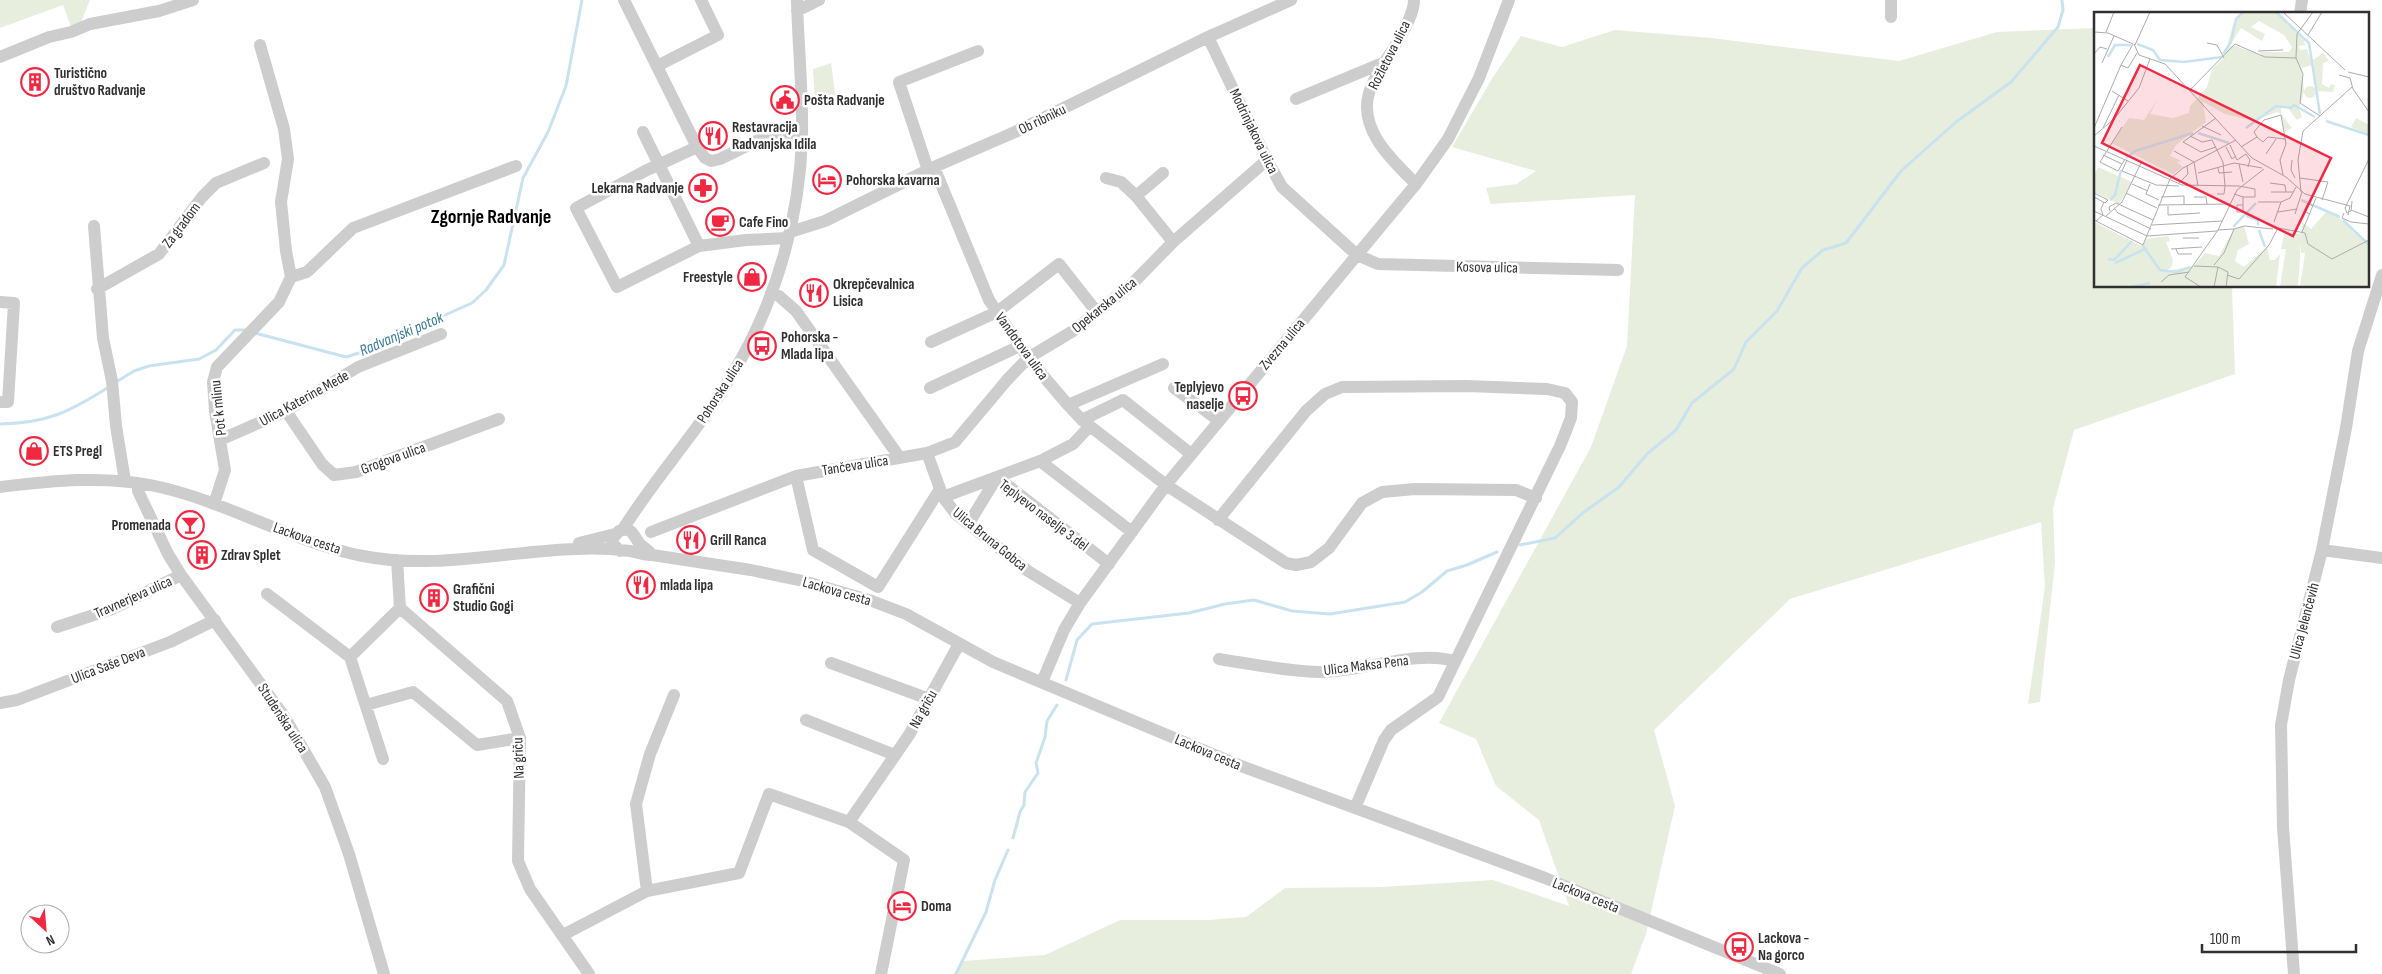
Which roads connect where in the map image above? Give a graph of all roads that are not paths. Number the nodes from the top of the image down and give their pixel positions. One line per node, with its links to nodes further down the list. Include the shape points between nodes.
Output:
1 (193, 0): 14 (street, via 49,36)
2 (624, 0): 16 (street)
3 (702, 0): 16 (street, via 718,35)
4 (819, 0): 9 (street)
5 (1291, 0): 11 (street, Ob ribniku)
6 (1414, 0): 15 (street, Rožletova ulica, via 1408,23)
7 (1509, 0): 28 (street, Zvezna ulica, via 1479,78 1448,139)
8 (1891, 0): 10 (street)
9 (797, 5): 19 (street, Pohorska ulica)
10 (1891, 17)
11 (1208, 37): 21 (street, Modrinjakova ulica); 25 (street, Ob ribniku, via 1015,132)
12 (260, 44): 37 (street, via 284,129 288,159 281,202)
13 (978, 51): 25 (street, Vandotova ulica, via 899,82)
14 (0, 57)
15 (1385, 62): 17 (street); 28 (street, Rožletova ulica, via 1370,92 1366,105 1367,119 1378,142)
16 (657, 66): 20 (street)
17 (1296, 99)
18 (643, 132): 23 (street)
19 (802, 133): 20 (street, via 763,138 711,161); 31 (street, Pohorska ulica, via 798,189)
20 (697, 147): 23 (street)
21 (1267, 160): 32 (street, Opekarska ulica); 34 (street, Modrinjakova ulica, via 1282,187)
22 (264, 164): 38 (street, Za gradom, via 216,183 159,254)
23 (659, 164): 33 (street); 33 (street, via 576,208 617,287)
24 (516, 166): 37 (street, via 353,228 307,272)
25 (931, 169): 31 (street, Ob ribniku); 42 (street, Vandotova ulica, via 988,300)
26 (1163, 173): 29 (street)
27 (1106, 178): 29 (street, via 1121,182)
28 (1416, 184): 34 (street, Zvezna ulica)
29 (1136, 196): 32 (street)
30 (94, 226): 38 (street)
31 (789, 235): 33 (street); 39 (street, Pohorska ulica)
32 (1173, 242): 41 (street, Opekarska ulica, via 1132,284)
33 (699, 246)
34 (1357, 255): 35 (street, Kosova ulica, via 1378,264); 54 (street, Zvezna ulica)
35 (1618, 270)
36 (2382, 275): 75 (street, Ulica Jelenčevih, via 2358,351)
37 (291, 277): 56 (street, Pot k mlinu, via 279,302 221,360 214,375)
38 (98, 290): 63 (street, via 103,338)
39 (771, 293): 59 (street, via 796,311); 73 (street, Pohorska ulica, via 751,341 727,383 636,512)
40 (0, 302): 50 (street, via 14,303 8,402)
41 (1096, 311): 42 (street, via 1059,264); 46 (street, Opekarska ulica, via 1073,331)
42 (997, 312): 44 (street); 45 (street, Vandotova ulica)
43 (441, 334): 52 (street, Ulica Katerine Mede, via 358,367)
44 (931, 342)
45 (1020, 346): 46 (street, Vandotova ulica); 48 (street)
46 (1028, 358): 51 (street, Vandotova ulica); 57 (street, Tančeva ulica, via 955,442)
47 (1163, 364): 51 (street)
48 (930, 388)
49 (1174, 388): 54 (street)
50 (0, 402)
51 (1068, 405): 55 (street, Vandotova ulica)
52 (286, 411): 53 (street, Grogova ulica, via 322,464 334,475 356,472); 56 (street, Ulica Katerine Mede)
53 (499, 420)
54 (1218, 420): 58 (street, Zvezna ulica)
55 (1086, 423): 58 (street, via 1123,400); 60 (street, via 1073,444); 64 (street, Vandotova ulica)
56 (222, 439): 68 (street, Pot k mlinu, via 225,470)
57 (928, 453): 59 (street, Tančeva ulica); 66 (street, Ulica Bruna Gobca)
58 (1191, 454): 64 (street, Zvezna ulica)
59 (900, 458): 61 (street, Tančeva ulica)
60 (1040, 461): 62 (street); 72 (street)
61 (796, 476): 66 (street, via 813,550 878,587); 71 (street, Tančeva ulica)
62 (997, 477): 66 (street); 70 (street, Teplyevo naselje 3.del); 80 (street, Teplyevo naselje 3.del)
63 (132, 482): 65 (street, Lackova cesta, via 83,480); 68 (street, Lackova cesta); 81 (street, Studenška ulica)
64 (1166, 485): 69 (street, Vandotova ulica); 72 (street, Zvezna ulica)
65 (0, 487)
66 (941, 493): 70 (street, Ulica Bruna Gobca, via 956,514)
67 (1536, 498): 69 (street, Vandotova ulica, via 1516,490 1415,488 1382,492 1362,503 1329,548 1311,562 1296,565 1286,563); 69 (street, via 1571,418 1572,402 1565,393 1546,389 1477,387 1342,387 1325,394 1306,411); 90 (street)
68 (214, 504): 79 (street, Lackova cesta, via 325,546 363,556)
69 (1218, 520)
70 (969, 523): 83 (street, Ulica Bruna Gobca, via 1028,571)
71 (652, 532)
72 (1132, 532): 80 (street, Zvezna ulica)
73 (627, 534): 74 (street); 76 (street, via 636,545); 76 (street, via 613,544); 77 (street)
74 (530, 550): 76 (street, Lackova cesta); 79 (street, Lackova cesta, via 430,562)
75 (2322, 550): 78 (street); 110 (street, Ulica Jelenčevih, via 2281,725 2283,827)
76 (625, 551): 77 (street, Lackova cesta)
77 (652, 554): 87 (street, Lackova cesta, via 751,570 872,600 906,614)
78 (2382, 558)
79 (397, 560): 84 (street)
80 (1109, 564): 83 (street, Zvezna ulica)
81 (181, 575): 85 (street, Studenška ulica); 86 (street, Travnerjeva ulica, via 112,609)
82 (267, 594): 88 (street)
83 (1080, 603): 92 (street, Zvezna ulica, via 1064,630)
84 (400, 608): 88 (street); 98 (street, Na griču, via 507,701)
85 (215, 620): 95 (street, Ulica Saše Deva, via 170,642 17,700); 106 (street, Studenška ulica, via 284,716 324,787 349,854)
86 (57, 627)
87 (959, 644): 92 (street, Lackova cesta); 94 (street, Na griču)
88 (350, 657): 96 (street)
89 (1219, 659): 90 (street, Ulica Maksa Pena, via 1318,672 1360,669 1429,657)
90 (1454, 662): 101 (street, via 1438,697 1391,730 1384,740)
91 (831, 663): 94 (street)
92 (1042, 682): 101 (street, Lackova cesta, via 1241,766)
93 (674, 695): 103 (street, via 650,754 636,804)
94 (929, 699): 99 (street, Na griču)
95 (0, 703)
96 (366, 705): 98 (street, via 413,692 477,745); 100 (street)
97 (806, 720): 99 (street)
98 (520, 738): 104 (street, Na griču, via 518,861 530,889)
99 (895, 755): 102 (street, Na griču)
100 (383, 759)
101 (1355, 808): 105 (street, Lackova cesta, via 1545,878)
102 (849, 822): 103 (street, via 769,794 739,873); 108 (street, via 904,860)
103 (647, 891): 104 (street)
104 (563, 935): 107 (street, Na griču)
105 (1754, 970): 109 (street, Lackova cesta)
106 (384, 974)
107 (589, 974)
108 (882, 974)
109 (1780, 974)
110 (2294, 974)

